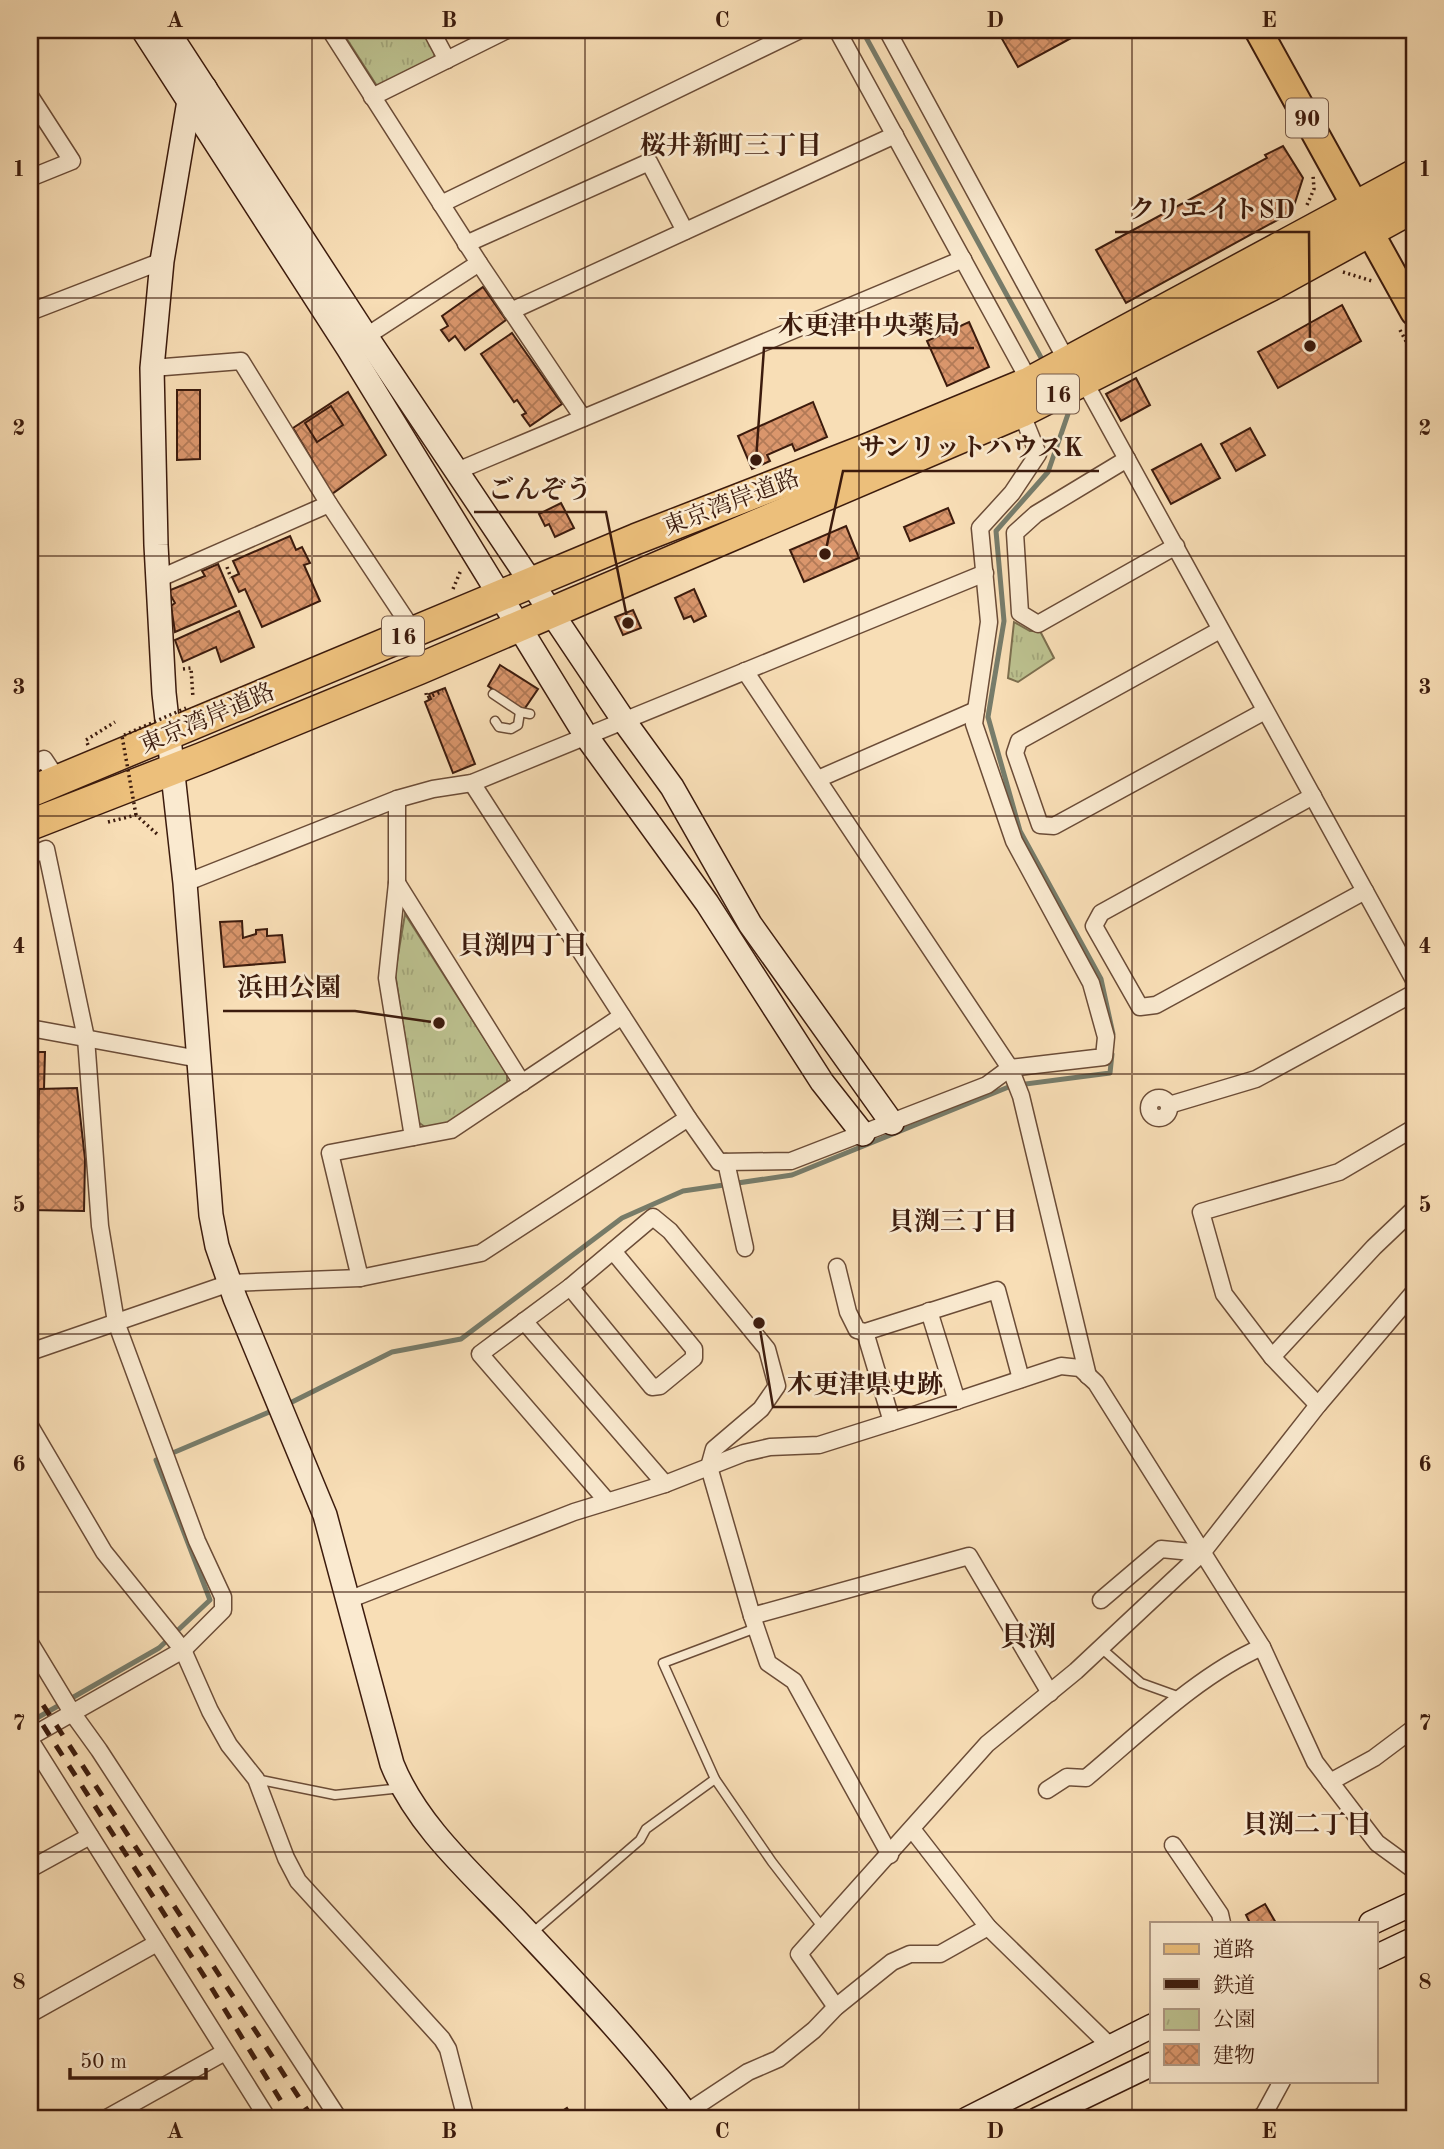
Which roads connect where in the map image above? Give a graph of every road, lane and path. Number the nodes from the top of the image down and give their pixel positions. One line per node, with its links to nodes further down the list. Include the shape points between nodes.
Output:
1 (144, 30): 11 (street)
2 (167, 30): 11 (street)
3 (330, 30): 13 (street)
4 (431, 30): 10 (street)
5 (507, 30): 10 (street)
6 (800, 30): 18 (street)
7 (837, 30): 14 (street)
8 (887, 30): 37 (street)
9 (1258, 30): 21 (main road, 90)
10 (447, 60): 13 (street)
11 (197, 94): 27 (street); 34 (street)
12 (30, 96): 17 (street, via 72,161)
13 (372, 97): 18 (street)
14 (895, 135): 22 (street); 26 (street)
15 (1314, 173): 19 (path)
16 (1414, 175): 21 (highway, 東京湾岸道路 / 16)
17 (30, 178)
18 (441, 204): 24 (street)
19 (1307, 207)
20 (1414, 207): 21 (highway, 東京湾岸道路 / 16)
21 (1363, 219): 33 (main road, 90); 37 (highway, 東京湾岸道路 / 16)
22 (685, 231): 24 (street, via 649,162); 32 (street)
23 (1414, 243): 25 (path)
24 (466, 244): 28 (street)
25 (1408, 257)
26 (963, 259): 38 (street); 40 (street)
27 (162, 261): 31 (street); 36 (street)
28 (479, 263): 32 (street); 34 (street)
29 (1339, 271): 30 (path)
30 (1373, 282)
31 (30, 312)
32 (511, 312): 40 (street)
33 (1405, 318): 35 (path)
34 (357, 342): 42 (street); 51 (street)
35 (1414, 356)
36 (152, 368): 43 (street, via 241,361); 49 (street)
37 (1076, 372): 38 (highway, 東京湾岸道路 / 16); 39 (highway, 東京湾岸道路 / 16); 41 (street)
38 (1030, 382): 50 (highway, 東京湾岸道路 / 16)
39 (1021, 412): 47 (street, via 1038,454 1012,493 980,528); 53 (highway, 東京湾岸道路 / 16)
40 (583, 418): 42 (street)
41 (1127, 459): 44 (street); 44 (street, via 1036,514 1014,533 1020,613 1038,624)
42 (457, 471): 50 (street)
43 (330, 504): 49 (street); 56 (street)
44 (1175, 546): 55 (street)
45 (225, 563): 48 (path)
46 (463, 566): 52 (path)
47 (985, 573): 58 (street); 64 (street, via 989,622)
48 (231, 578)
49 (158, 579): 70 (street)
50 (531, 582): 51 (highway, 東京湾岸道路 / 16); 53 (street)
51 (499, 596): 54 (street); 56 (highway, 東京湾岸道路 / 16)
52 (450, 599)
53 (551, 611): 54 (highway, 東京湾岸道路 / 16); 69 (street)
54 (518, 626): 71 (street); 73 (highway, 東京湾岸道路 / 16)
55 (1220, 630): 65 (street); 65 (street, via 1019,741 1015,753 1040,825 1054,827)
56 (414, 632): 70 (highway, 東京湾岸道路 / 16)
57 (181, 670): 63 (path, via 191,668)
58 (745, 671): 69 (street); 74 (street)
59 (443, 689): 60 (path, via 427,698)
60 (425, 691)
61 (494, 694): 66 (lane)
62 (185, 695): 80 (path, bridge, via 186,708 122,736)
63 (193, 702)
64 (976, 710): 74 (street); 94 (street, via 974,724 1014,841 1091,983 1106,1038 1104,1057)
65 (1265, 711): 78 (street)
66 (520, 712): 67 (lane); 68 (lane, via 518,725 511,729 499,727)
67 (530, 714)
68 (495, 721)
69 (624, 721): 71 (street); 98 (street, via 672,787 750,924)
70 (169, 734): 73 (street); 75 (highway, 東京湾岸道路 / 16)
71 (586, 736): 76 (street); 100 (street, via 707,903 822,1082)
72 (30, 765): 75 (street, via 44,759)
73 (173, 769): 82 (highway, 東京湾岸道路 / 16); 85 (street)
74 (818, 779): 94 (street)
75 (58, 780): 77 (highway, 東京湾岸道路 / 16)
76 (472, 783): 79 (street); 90 (street)
77 (30, 792)
78 (1313, 796): 87 (street); 87 (street, via 1101,913 1094,926 1140,1007 1156,1005)
79 (397, 799): 85 (street); 86 (street)
80 (136, 815): 81 (path); 83 (path)
81 (105, 823)
82 (30, 825)
83 (157, 834)
84 (30, 856): 92 (street, via 46,849)
85 (185, 883): 93 (street)
86 (397, 883): 95 (street); 101 (street, via 387,978)
87 (1365, 891): 88 (street)
88 (1414, 981)
89 (1414, 993): 96 (street, via 1256,1079)
90 (622, 1016): 95 (street); 97 (street)
91 (30, 1028): 92 (street)
92 (86, 1038): 93 (street); 113 (street, via 100,1226)
93 (199, 1059): 108 (street, via 211,1215)
94 (1010, 1069): 98 (street, via 987,1085); 117 (street, via 1021,1096)
95 (522, 1083): 101 (street, via 451,1130)
96 (1169, 1105)
97 (688, 1118): 102 (street, via 719,1162); 107 (street, via 481,1253)
98 (892, 1122): 100 (street)
99 (1414, 1128): 116 (street, via 1339,1172 1201,1212 1224,1294)
100 (863, 1134): 102 (street, via 791,1161)
101 (413, 1137): 107 (street, via 330,1153)
102 (726, 1162): 104 (street)
103 (1414, 1209): 116 (street)
104 (745, 1248)
105 (612, 1251): 109 (street); 109 (street, via 694,1349 694,1357 677,1372 652,1387); 123 (street, via 653,1217 670,1231 767,1349 777,1386 761,1409 713,1449)
106 (837, 1267): 114 (street, via 848,1312 857,1330)
107 (360, 1278): 108 (street)
108 (230, 1283): 113 (street); 127 (street, via 325,1515)
109 (570, 1287): 112 (street)
110 (1414, 1292): 120 (street)
111 (929, 1311): 114 (street); 118 (street, via 997,1290); 119 (street)
112 (524, 1321): 124 (street); 125 (street, via 480,1354)
113 (116, 1322): 115 (street); 133 (street, via 222,1597 223,1610)
114 (865, 1332): 121 (street)
115 (30, 1352)
116 (1272, 1357): 120 (street)
117 (1088, 1376): 118 (street, via 1080,1368 1061,1366); 126 (street)
118 (1021, 1379): 119 (street)
119 (957, 1401): 121 (street)
120 (1318, 1405): 126 (street)
121 (892, 1422): 123 (street, via 819,1444 744,1453)
122 (30, 1426): 133 (street, via 104,1552)
123 (709, 1466): 124 (street); 129 (street)
124 (665, 1484): 125 (street)
125 (607, 1501): 127 (street)
126 (1202, 1553): 128 (street, via 1161,1549); 131 (street); 132 (street)
127 (348, 1600): 142 (street)
128 (1101, 1600)
129 (754, 1622): 134 (street, via 970,1556); 140 (lane, via 663,1663); 147 (street, via 768,1663 794,1681)
130 (30, 1643): 136 (street)
131 (1262, 1647): 135 (street, via 1234,1659); 141 (street, via 1315,1762)
132 (1101, 1648): 134 (street); 135 (lane, via 1141,1683)
133 (183, 1650): 136 (street); 139 (street, via 229,1745)
134 (1050, 1693): 144 (street, via 987,1744)
135 (1183, 1698): 143 (street, via 1086,1778 1067,1777)
136 (73, 1714): 138 (street); 169 (street)
137 (1414, 1728): 141 (street, via 1374,1758)
138 (30, 1739): 145 (street)
139 (256, 1779): 142 (lane, via 335,1795); 170 (street, via 298,1881 442,2039)
140 (715, 1779): 154 (lane); 155 (lane, via 646,1829 640,1840)
141 (1330, 1782): 149 (street, via 1377,1843)
142 (402, 1788): 155 (street, via 448,1848)
143 (1047, 1790)
144 (912, 1829): 147 (street); 153 (street)
145 (90, 1836): 148 (street); 157 (street)
146 (1173, 1845): 151 (street)
147 (890, 1854): 154 (street)
148 (30, 1869)
149 (1414, 1870)
150 (1414, 1903): 152 (street)
151 (1222, 1922)
152 (1373, 1922)
153 (988, 1927): 159 (street, via 940,1954 910,1954 892,1962); 162 (street)
154 (823, 1928): 159 (street, via 799,1954)
155 (530, 1935): 166 (street, via 626,2038)
156 (1414, 1939): 158 (street)
157 (157, 1942): 160 (street); 163 (street)
158 (1378, 1956)
159 (836, 2007): 166 (street, via 778,2059 748,2072)
160 (30, 2014)
161 (1150, 2027): 162 (street)
162 (1110, 2046): 171 (street)
163 (225, 2052): 167 (street); 168 (street)
164 (1150, 2065): 172 (street)
165 (1281, 2082): 173 (street)
166 (688, 2116)
167 (105, 2119)
168 (268, 2119)
169 (339, 2119)
170 (466, 2119)
171 (967, 2119)
172 (1038, 2119)
173 (1258, 2119)

